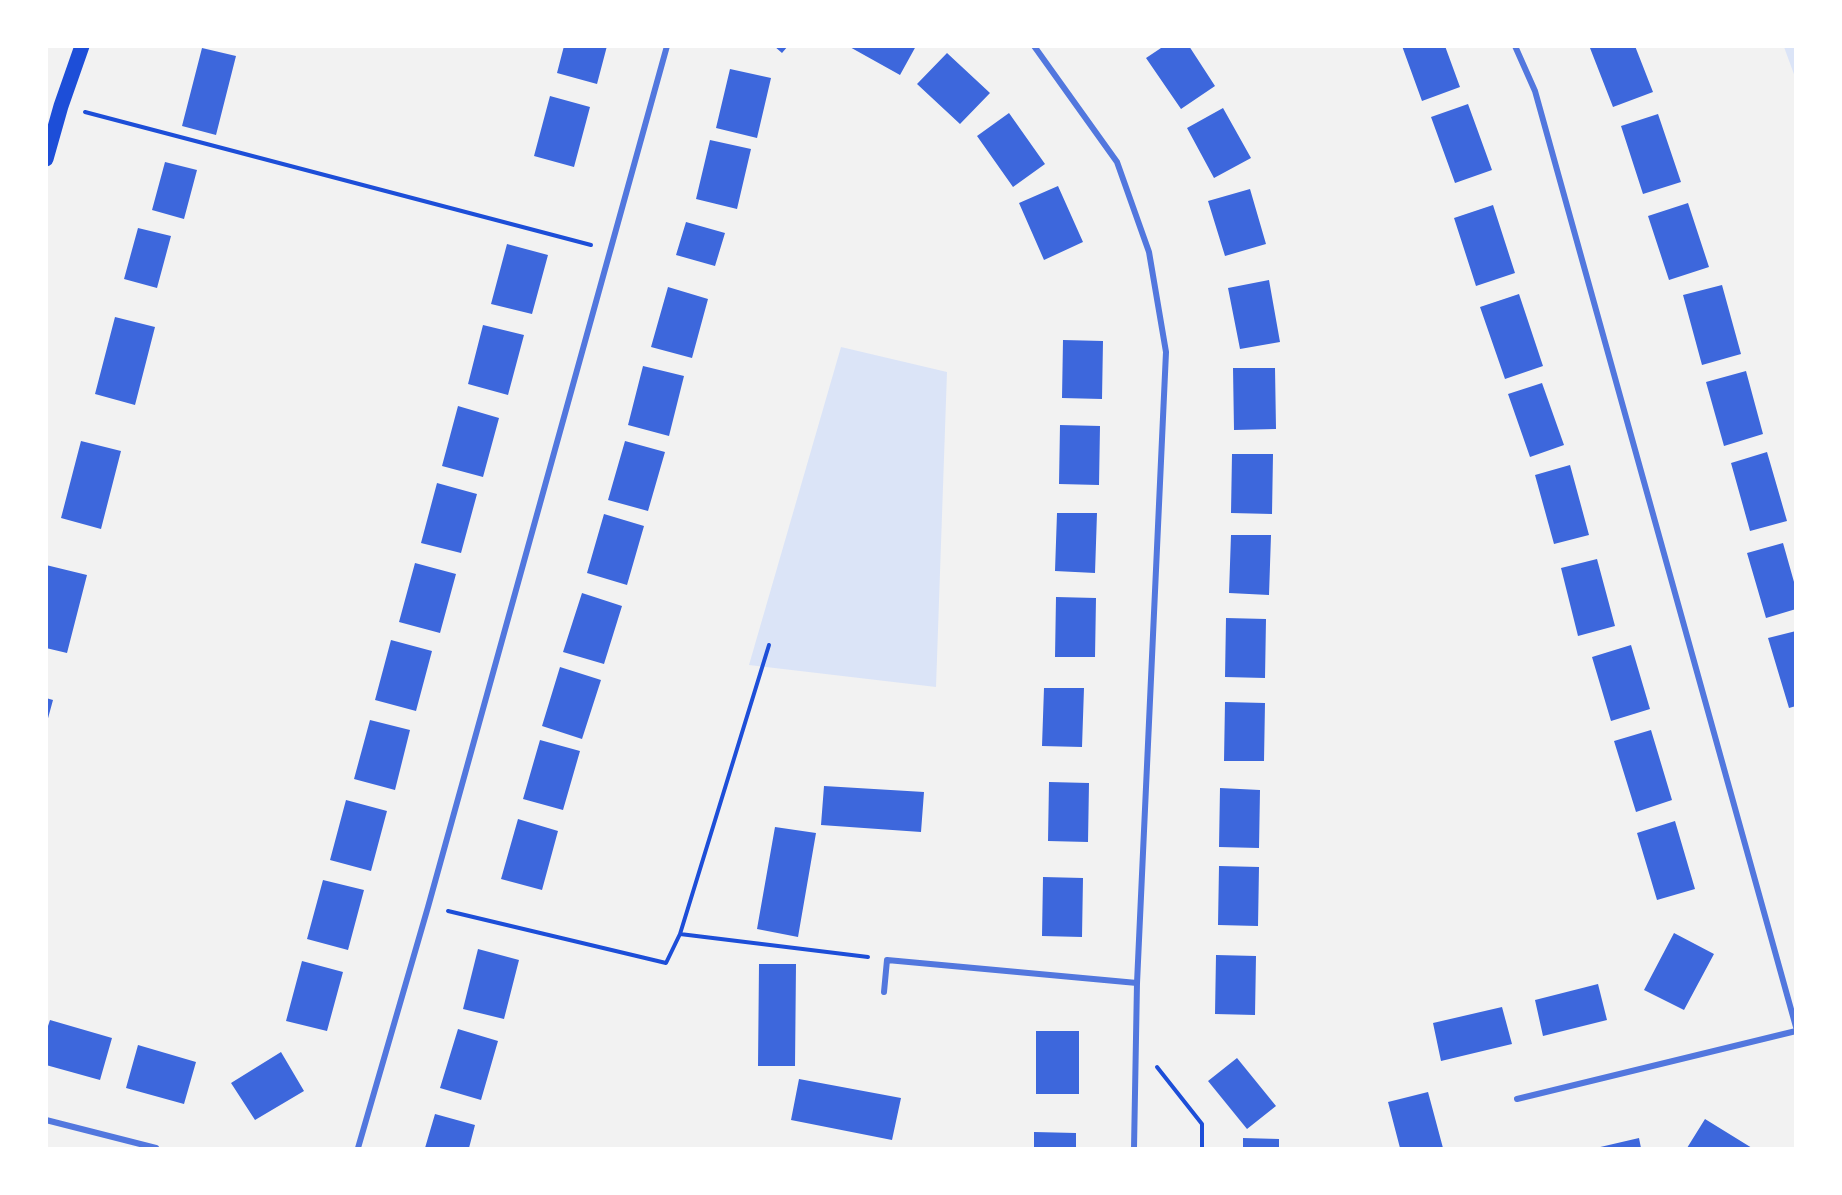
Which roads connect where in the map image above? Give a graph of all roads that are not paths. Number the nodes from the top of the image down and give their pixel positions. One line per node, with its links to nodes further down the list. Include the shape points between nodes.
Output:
1 (82, 46): 5 (main road)
2 (667, 46): 12 (street)
3 (1034, 46): 6 (street, via 1117,162 1149,252 1166,352)
4 (1515, 46): 8 (street, via 1535,91)
5 (46, 159)
6 (1137, 983): 7 (street, via 886,960); 13 (street)
7 (884, 992)
8 (1796, 1029): 9 (street)
9 (1517, 1099)
10 (46, 1120): 11 (street)
11 (156, 1149)
12 (358, 1149)
13 (1134, 1149)

